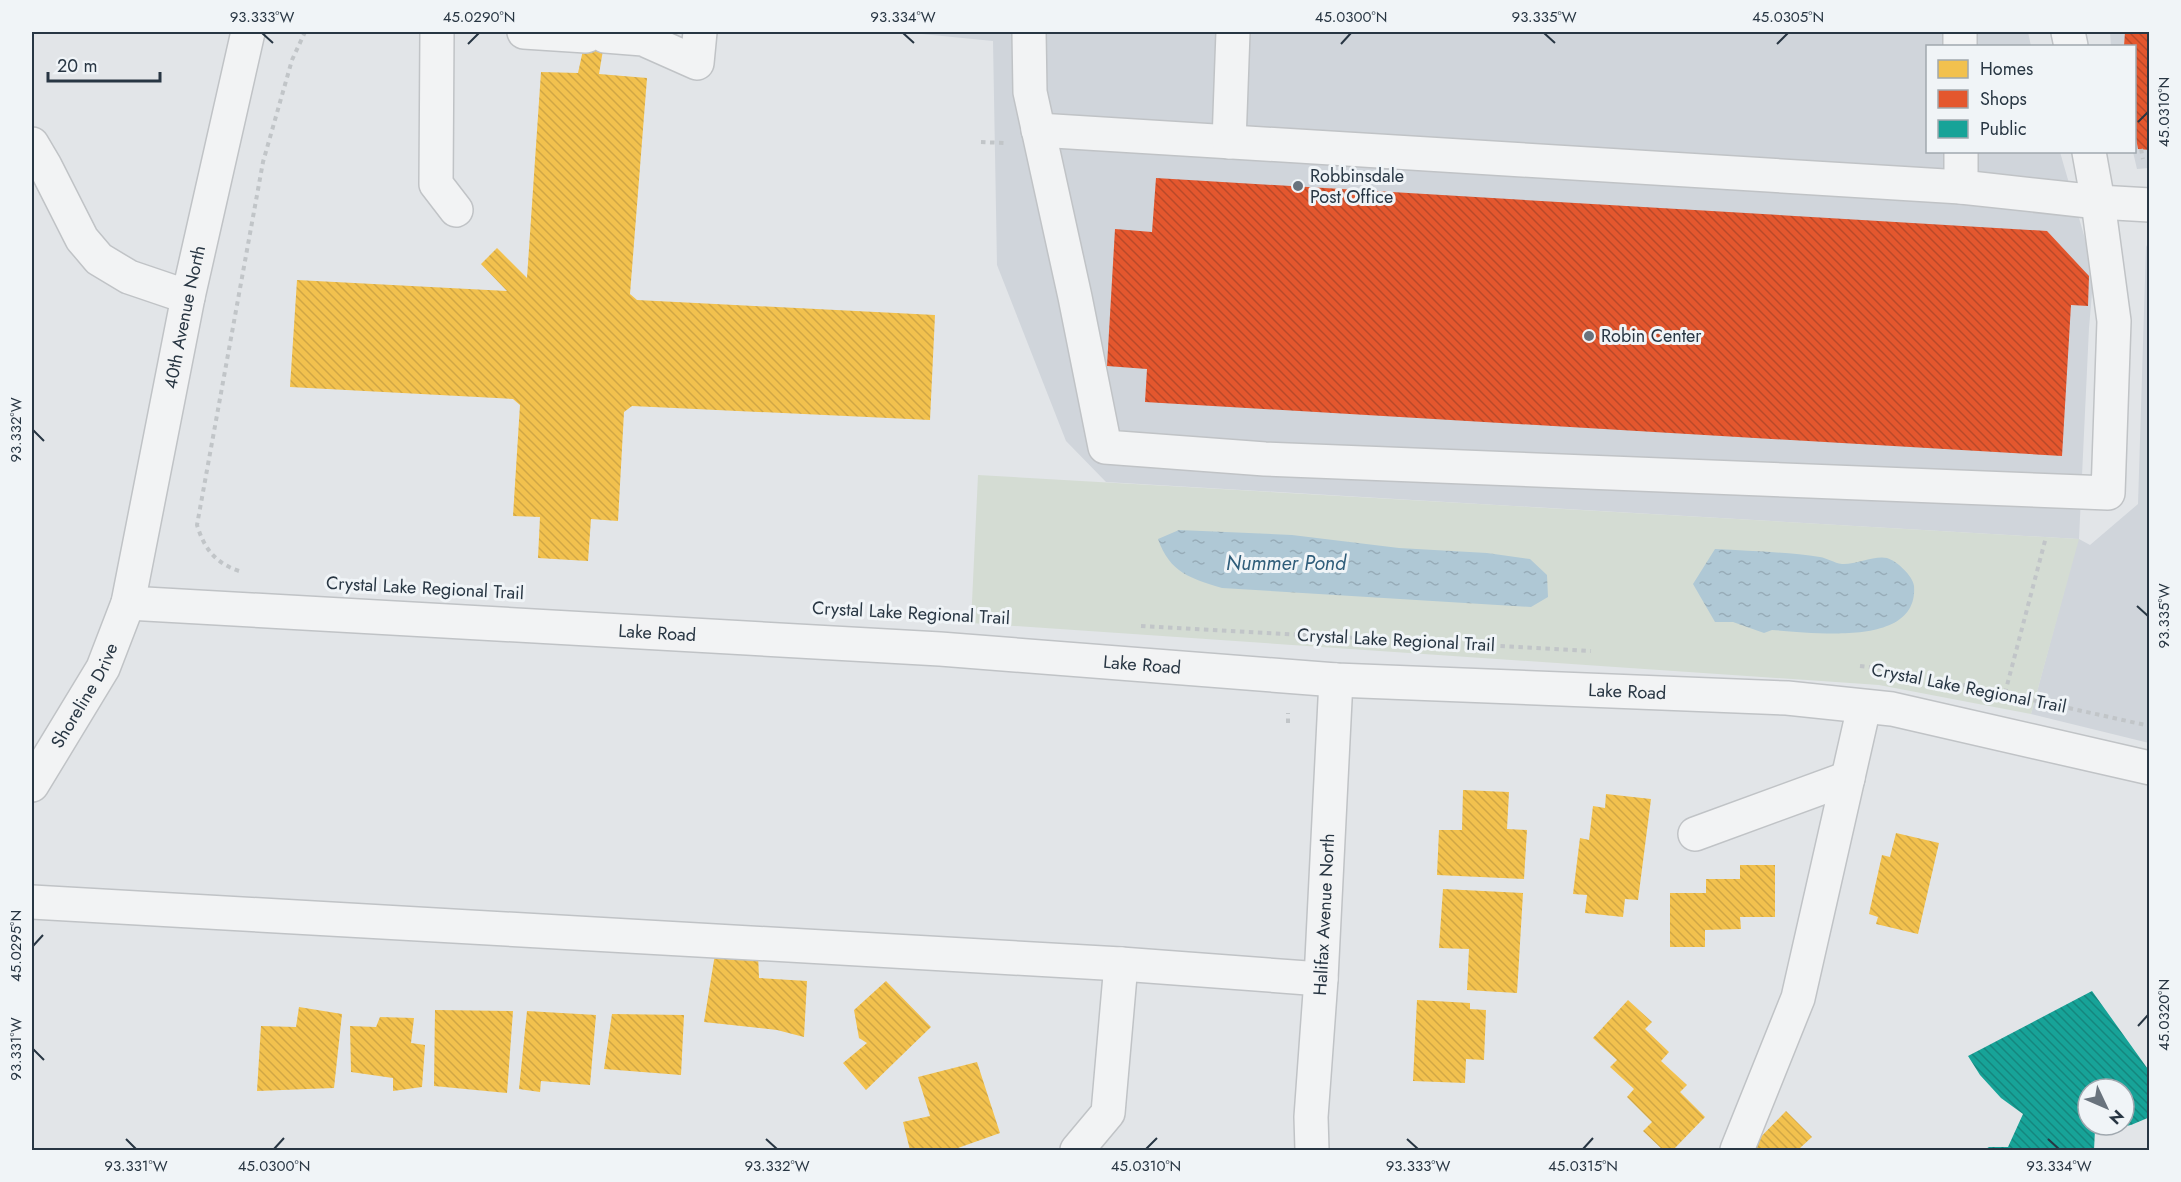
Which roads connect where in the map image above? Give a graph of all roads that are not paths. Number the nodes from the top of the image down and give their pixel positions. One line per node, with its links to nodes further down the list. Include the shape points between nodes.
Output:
1 (248, 32): 16 (street, 40th Avenue North)
2 (437, 32): 15 (street, via 436,184)
3 (524, 32): 4 (street, via 643,39 697,63)
4 (700, 32)
5 (1029, 32): 7 (street, via 1030,92)
6 (1233, 32): 8 (street)
7 (1038, 130): 8 (street); 13 (street, via 1105,447 1265,459 2109,493 2114,321)
8 (1229, 142): 12 (street)
9 (32, 144): 16 (street, via 82,239 99,259 129,278)
10 (1961, 153): 12 (street)
11 (2089, 153): 13 (street)
12 (1961, 187): 13 (street)
13 (2098, 202): 14 (street)
14 (2150, 205)
15 (456, 210)
16 (188, 297): 17 (street, 40th Avenue North)
17 (128, 603): 18 (street, Lake Road, via 940,649); 22 (street, Shoreline Drive, via 103,668)
18 (1336, 680): 19 (street, Lake Road, via 1787,698); 26 (street, Halifax Avenue North)
19 (1864, 707): 20 (street, Lake Road, via 1892,709); 21 (street)
20 (2150, 768)
21 (1848, 778): 23 (street); 29 (street, via 1798,998)
22 (32, 785)
23 (1695, 834)
24 (32, 902): 25 (street)
25 (1122, 964): 26 (street); 27 (street, via 1108,1113)
26 (1321, 979): 28 (street, Halifax Avenue North)
27 (1077, 1150)
28 (1312, 1150)
29 (1737, 1150)

